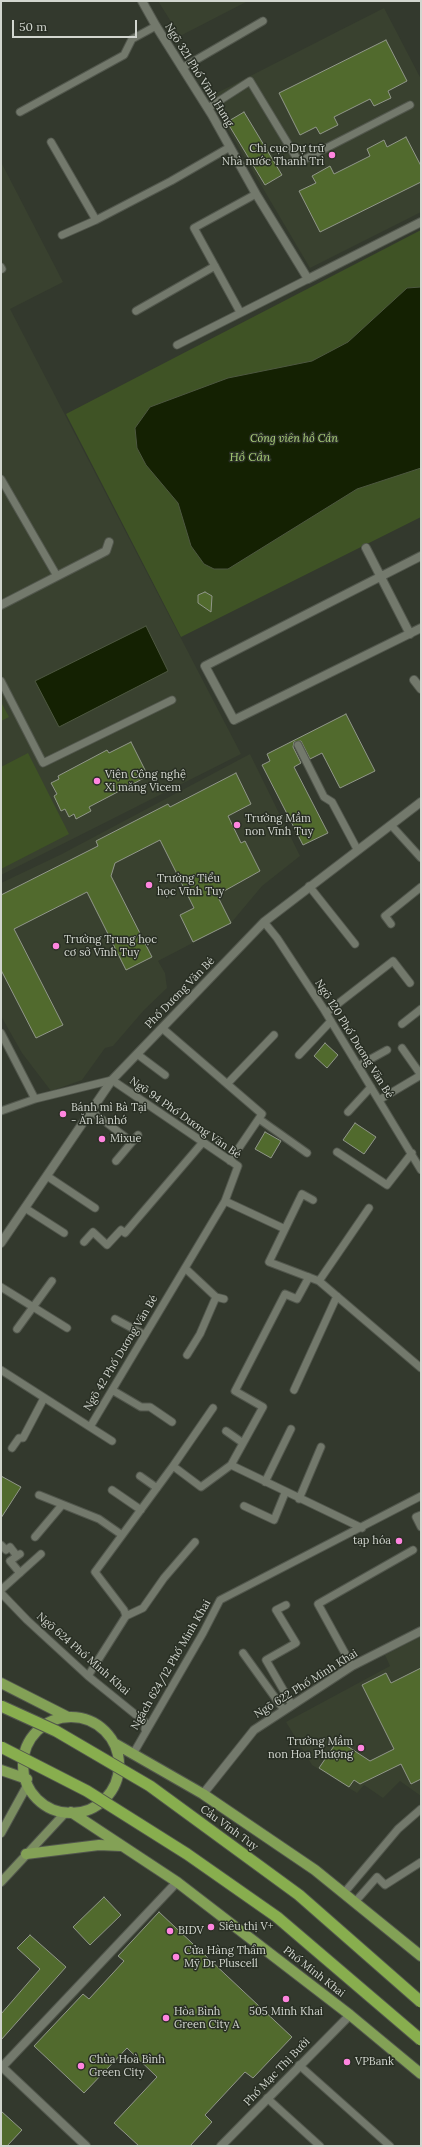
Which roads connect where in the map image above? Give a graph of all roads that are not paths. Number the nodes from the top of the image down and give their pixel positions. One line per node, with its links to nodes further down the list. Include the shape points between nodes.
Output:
1 (142, 1): 3 (street, Ngõ 321 Phố Vĩnh Hưng)
2 (264, 21): 4 (lane)
3 (156, 26): 4 (street, Ngõ 321 Phố Vĩnh Hưng); 7 (lane, via 132,39 124,55)
4 (182, 68): 6 (street, Ngõ 321 Phố Vĩnh Hưng)
5 (410, 105): 6 (lane, via 299,162 250,81)
6 (208, 108): 9 (street, Ngõ 321 Phố Vĩnh Hưng)
7 (20, 112)
8 (51, 142): 11 (lane)
9 (230, 147): 10 (street, Ngõ 321 Phố Vĩnh Hưng); 11 (lane)
10 (256, 194): 14 (lane, via 194,228); 15 (street, Ngõ 321 Phố Vĩnh Hưng)
11 (96, 220): 13 (lane)
12 (421, 222): 15 (street)
13 (62, 235)
14 (215, 266): 16 (lane); 17 (lane)
15 (308, 279): 17 (lane)
16 (136, 311)
17 (240, 312): 18 (lane)
18 (176, 346)
19 (1, 479): 23 (lane)
20 (109, 542): 23 (street, via 106,551)
21 (366, 548): 24 (street)
22 (421, 556): 24 (street)
23 (57, 576): 25 (street)
24 (380, 577): 27 (street); 27 (street, via 206,666 234,720)
25 (1, 605)
26 (421, 628): 27 (street)
27 (410, 634)
28 (414, 680): 30 (street)
29 (1, 681): 31 (lane, via 43,763)
30 (421, 690)
31 (172, 700)
32 (298, 745): 35 (lane, via 324,797 332,802)
33 (421, 802): 34 (street, Phố Dương Văn Bé)
34 (391, 825): 35 (street, Phố Dương Văn Bé); 36 (lane)
35 (357, 849): 37 (street, Phố Dương Văn Bé)
36 (421, 858)
37 (309, 886): 39 (street, Phố Dương Văn Bé); 41 (lane)
38 (421, 887): 40 (lane, via 385,916)
39 (264, 922): 44 (lane, Ngõ 120 Phố Dương Văn Bé, via 278,938); 47 (street, Phố Dương Văn Bé)
40 (391, 924)
41 (355, 944)
42 (410, 983): 44 (lane, via 393,961)
43 (421, 1009): 46 (lane)
44 (326, 1013): 45 (lane, Ngõ 120 Phố Dương Văn Bé)
45 (331, 1021): 53 (lane); 54 (lane, Ngõ 120 Phố Dương Văn Bé)
46 (402, 1024)
47 (162, 1028): 52 (street, Phố Dương Văn Bé); 58 (lane)
48 (1, 1033): 60 (lane)
49 (274, 1035): 58 (lane)
50 (402, 1048): 56 (lane)
51 (387, 1050): 54 (lane)
52 (137, 1054): 55 (lane); 57 (street, Phố Dương Văn Bé)
53 (299, 1055)
54 (358, 1066): 59 (lane, Ngõ 120 Phố Dương Văn Bé)
55 (165, 1075)
56 (421, 1075): 61 (lane)
57 (112, 1080): 60 (lane); 63 (street, Phố Dương Văn Bé); 68 (lane, Ngõ 94 Phố Dương Văn Bé)
58 (227, 1084): 65 (lane, via 262,1114)
59 (371, 1087): 61 (lane, Ngõ 120 Phố Dương Văn Bé); 64 (lane)
60 (35, 1098): 62 (lane)
61 (379, 1100): 71 (lane, Ngõ 120 Phố Dương Văn Bé)
62 (1, 1111)
63 (91, 1111): 67 (lane); 75 (street, Phố Dương Văn Bé)
64 (348, 1112)
65 (259, 1119): 70 (lane); 73 (lane)
66 (138, 1135): 67 (lane)
67 (132, 1142): 72 (lane)
68 (204, 1142): 73 (lane, Ngõ 94 Phố Dương Văn Bé); 83 (lane, via 125,1233 120,1230 107,1245 93,1232)
69 (337, 1152): 71 (lane, via 388,1185)
70 (307, 1154)
71 (412, 1154): 74 (lane, Ngõ 120 Phố Dương Văn Bé)
72 (116, 1161)
73 (230, 1161): 77 (lane, Ngõ 94 Phố Dương Văn Bé, via 238,1166)
74 (420, 1167)
75 (47, 1176): 78 (street, Phố Dương Văn Bé); 79 (lane)
76 (313, 1200): 81 (lane, via 302,1194)
77 (225, 1201): 81 (lane); 85 (lane, Ngõ 42 Phố Dương Văn Bé)
78 (25, 1208): 82 (lane); 84 (street, Phố Dương Văn Bé)
79 (95, 1208)
80 (369, 1208): 88 (lane)
81 (285, 1229): 86 (lane, via 269,1262)
82 (64, 1233)
83 (84, 1242)
84 (1, 1243)
85 (185, 1268): 90 (lane); 97 (lane, Ngõ 42 Phố Dương Văn Bé)
86 (309, 1277): 88 (lane); 110 (lane, via 297,1299 285,1294 235,1390 263,1407)
87 (52, 1280): 93 (lane)
88 (319, 1281): 91 (lane)
89 (1, 1287): 93 (lane)
90 (216, 1296): 92 (lane); 98 (lane)
91 (337, 1296): 99 (lane); 102 (lane)
92 (224, 1299)
93 (32, 1307): 95 (lane); 96 (lane)
94 (115, 1319): 97 (lane)
95 (67, 1328)
96 (17, 1329)
97 (145, 1335): 101 (lane, Ngõ 42 Phố Dương Văn Bé)
98 (188, 1355)
99 (421, 1368)
100 (1, 1370): 103 (lane, Ngõ 42 Phố Dương Văn Bé)
101 (112, 1390): 105 (lane, via 141,1407 150,1407); 106 (lane, Ngõ 42 Phố Dương Văn Bé)
102 (294, 1390)
103 (44, 1398): 106 (lane, Ngõ 42 Phố Dương Văn Bé); 112 (lane, via 23,1438 19,1438)
104 (213, 1408): 114 (lane)
105 (172, 1422)
106 (90, 1427): 109 (lane)
107 (291, 1429): 116 (lane)
108 (226, 1430): 110 (lane)
109 (112, 1441)
110 (244, 1443): 113 (lane)
111 (321, 1447): 122 (lane)
112 (12, 1448)
113 (232, 1465): 114 (lane, via 201,1487); 116 (lane)
114 (173, 1466): 117 (lane)
115 (140, 1476): 117 (lane)
116 (265, 1482): 119 (lane)
117 (157, 1488): 125 (lane)
118 (112, 1490): 125 (lane)
119 (285, 1492): 122 (lane); 124 (lane, via 274,1520)
120 (39, 1495): 123 (lane)
121 (421, 1496): 128 (lane, Ngách 624/12 Phố Minh Khai)
122 (299, 1499): 128 (lane)
123 (62, 1505): 129 (lane, via 99,1519); 130 (lane)
124 (244, 1506)
125 (141, 1510): 129 (lane)
126 (421, 1515): 127 (lane, via 416,1517)
127 (421, 1527)
128 (362, 1528): 148 (lane, Ngách 624/12 Phố Minh Khai, via 220,1600)
129 (122, 1535): 138 (lane, via 95,1572)
130 (35, 1537)
131 (195, 1542): 138 (lane, via 164,1578 143,1608)
132 (1, 1545): 135 (lane, via 6,1550 10,1547 18,1555 10,1561)
133 (413, 1550): 141 (lane, via 318,1604)
134 (41, 1554): 135 (lane)
135 (20, 1573): 136 (lane)
136 (1, 1591): 142 (lane, Ngõ 624 Phố Minh Khai, via 27,1620)
137 (286, 1604): 144 (lane, via 276,1610 296,1643 266,1660)
138 (126, 1616): 142 (lane)
139 (421, 1631): 141 (street, Ngõ 622 Phố Minh Khai)
140 (243, 1653): 146 (lane)
141 (352, 1666): 144 (street, Ngõ 622 Phố Minh Khai)
142 (88, 1676): 148 (lane, Ngõ 624 Phố Minh Khai, via 146,1723)
143 (1, 1683): 147 (main road)
144 (292, 1705): 146 (street, Ngõ 622 Phố Minh Khai)
145 (1, 1706): 166 (highway, Cầu Vĩnh Tuy, bridge, via 56,1731 150,1786 298,1895)
146 (284, 1710): 154 (street, Ngõ 622 Phố Minh Khai, via 254,1730)
147 (68, 1717): 149 (main road, via 92,1722 105,1731); 153 (main road, via 40,1727 33,1737 26,1752 24,1768)
148 (145, 1732): 151 (lane, Ngách 624/12 Phố Minh Khai)
149 (114, 1743): 151 (main road); 156 (main road, via 119,1758 119,1773 114,1787 105,1800 93,1808)
150 (1, 1748): 168 (highway, bridge, via 87,1791 187,1854 277,1917)
151 (133, 1754): 154 (main road)
152 (1, 1770): 153 (main road)
153 (27, 1782): 156 (main road, via 37,1798 48,1807); 157 (main road)
154 (203, 1794): 163 (main road, via 315,1870)
155 (421, 1809): 163 (lane, via 398,1829)
156 (68, 1812): 158 (main road, Phố Minh Khai); 159 (main road)
157 (1, 1833)
158 (121, 1846): 159 (main road, via 99,1845); 162 (main road, Phố Minh Khai)
159 (26, 1854): 161 (main road)
160 (421, 1862): 164 (lane, via 385,1885 377,1877)
161 (1, 1882)
162 (178, 1882): 167 (main road, Phố Minh Khai); 170 (street)
163 (344, 1893): 164 (main road)
164 (355, 1902): 165 (main road)
165 (421, 1956)
166 (421, 2002)
167 (350, 2015): 169 (street, Phố Mạc Thị Bưởi); 171 (main road, Phố Minh Khai)
168 (421, 2040)
169 (299, 2065): 172 (street, Phố Mạc Thị Bưởi); 176 (lane)
170 (2, 2068): 174 (street)
171 (421, 2074)
172 (267, 2098): 173 (lane); 175 (street, Phố Mạc Thị Bưởi)
173 (316, 2145)
174 (86, 2146)
175 (221, 2146)
176 (390, 2146)

